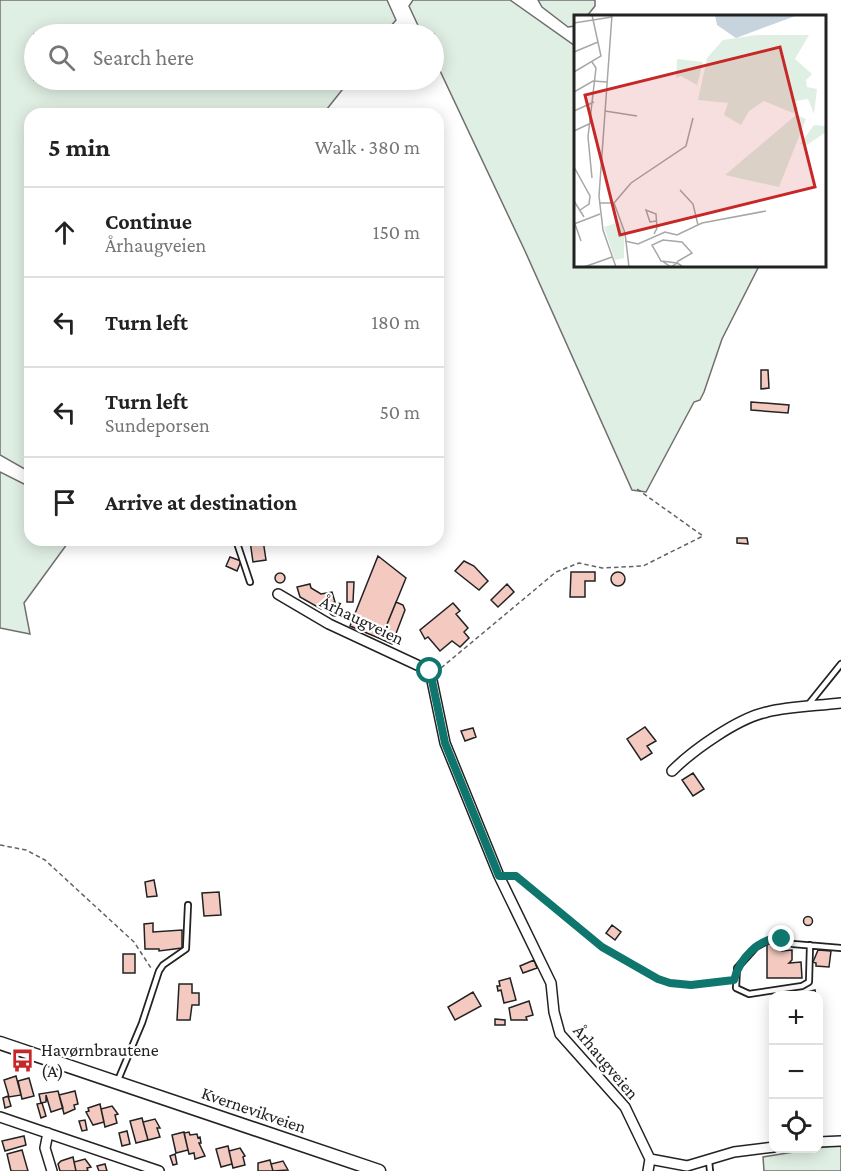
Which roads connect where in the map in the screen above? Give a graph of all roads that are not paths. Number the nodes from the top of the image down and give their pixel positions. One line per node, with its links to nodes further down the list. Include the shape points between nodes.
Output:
1 (238, 546): 2 (lane)
2 (250, 582)
3 (278, 594): 18 (street, Århaugveien, via 329,624 430,671 445,743 499,876 551,983 560,1034 624,1107)
4 (841, 664): 6 (lane)
5 (841, 703): 6 (street)
6 (808, 705): 7 (street, via 748,718)
7 (672, 771)
8 (188, 905): 12 (lane, via 186,949 163,965 157,976)
9 (810, 945): 9 (lane, via 773,938 764,941 737,968 736,988 749,994 809,982); 10 (lane)
10 (841, 948)
11 (0, 1043): 12 (main road, Kvernevikveien)
12 (117, 1083): 22 (main road, Kvernevikveien)
13 (0, 1118): 14 (street)
14 (48, 1133): 20 (street, via 45,1148); 21 (street)
15 (841, 1141): 16 (street)
16 (823, 1142)
17 (769, 1148): 19 (street, via 734,1152)
18 (650, 1159): 19 (street, via 687,1166); 23 (street)
19 (709, 1161): 24 (lane)
20 (52, 1171)
21 (159, 1171)
22 (379, 1171)
23 (648, 1171)
24 (710, 1171)

